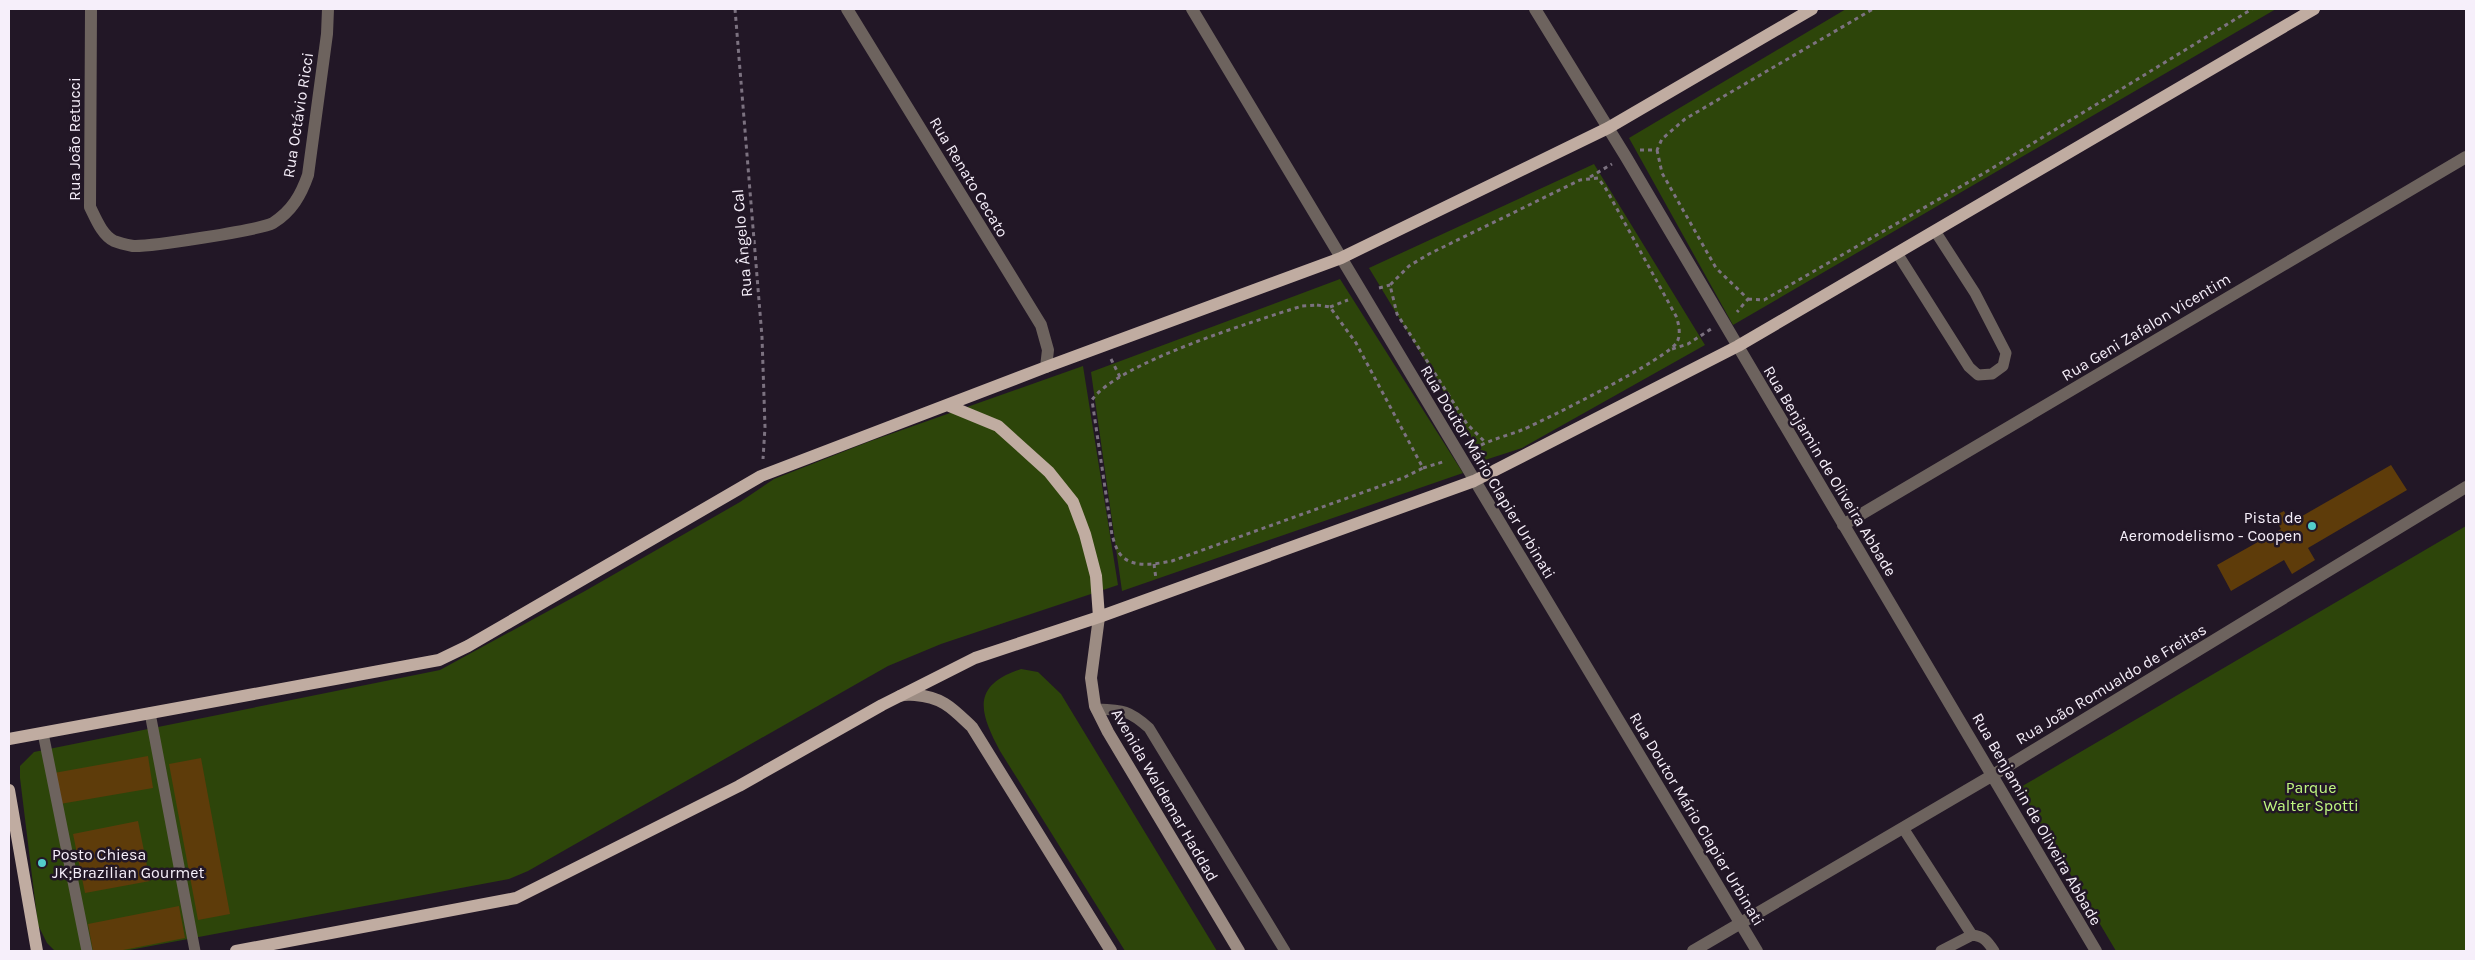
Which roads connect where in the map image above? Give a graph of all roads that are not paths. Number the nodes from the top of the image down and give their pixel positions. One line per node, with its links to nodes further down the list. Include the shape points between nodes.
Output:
1 (91, 9): 11 (street, Rua João Retucci, via 90,207 99,226 114,241)
2 (328, 9): 11 (street, Rua Octávio Ricci, via 308,175 301,194 288,211 272,223 252,230)
3 (848, 9): 15 (street, Rua Renato Cecato, via 1040,325 1048,350)
4 (1192, 9): 13 (street, Rua Doutor Mário Clapier Urbinati)
5 (1535, 9): 8 (street, Rua Benjamin de Oliveira Abbade)
6 (1812, 9): 8 (main road)
7 (2314, 9): 10 (main road)
8 (1608, 128): 13 (main road); 14 (street, Rua Benjamin de Oliveira Abbade)
9 (2466, 157): 19 (street, Rua Geni Zafalon Vicentim)
10 (1935, 231): 12 (main road); 12 (lane, via 2006,353 2003,366 1992,374 1978,375 1969,367)
11 (134, 246)
12 (1897, 253): 14 (main road)
13 (1341, 258): 15 (main road); 17 (street, Rua Doutor Mário Clapier Urbinati)
14 (1738, 346): 17 (main road); 19 (street, Rua Benjamin de Oliveira Abbade)
15 (1046, 367): 16 (main road)
16 (947, 405): 20 (main road, via 998,426 1033,456 1073,502 1096,576); 23 (main road, via 761,476 439,660)
17 (1474, 481): 20 (main road); 29 (street, Rua Doutor Mário Clapier Urbinati)
18 (2466, 487): 26 (street, Rua João Romualdo de Freitas)
19 (1843, 525): 26 (street, Rua Benjamin de Oliveira Abbade)
20 (1099, 617): 21 (main road, via 975,658); 22 (main road, Avenida Waldemar Haddad, via 1091,678)
21 (882, 705): 34 (main road, via 739,786 516,898); 35 (main road, via 904,694 932,696 972,727)
22 (1096, 709): 36 (main road, Avenida Waldemar Haddad); 37 (lane, via 1133,714 1149,728)
23 (150, 714): 24 (main road); 33 (lane, via 155,770)
24 (43, 733): 25 (main road); 32 (lane, via 88,939)
25 (9, 739)
26 (1993, 774): 28 (street, Rua João Romualdo de Freitas); 42 (street, Rua Benjamin de Oliveira Abbade)
27 (9, 790): 31 (main road)
28 (1903, 828): 29 (street, Rua João Romualdo de Freitas); 30 (lane)
29 (1740, 923): 38 (street, Rua João Romualdo de Freitas); 39 (street, Rua Doutor Mário Clapier Urbinati)
30 (1972, 934): 40 (lane); 41 (lane, via 1987,940)
31 (36, 951)
32 (87, 951)
33 (195, 951)
34 (236, 951)
35 (1112, 951)
36 (1239, 951)
37 (1285, 951)
38 (1693, 951)
39 (1757, 951)
40 (1941, 951)
41 (1994, 951)
42 (2096, 951)

